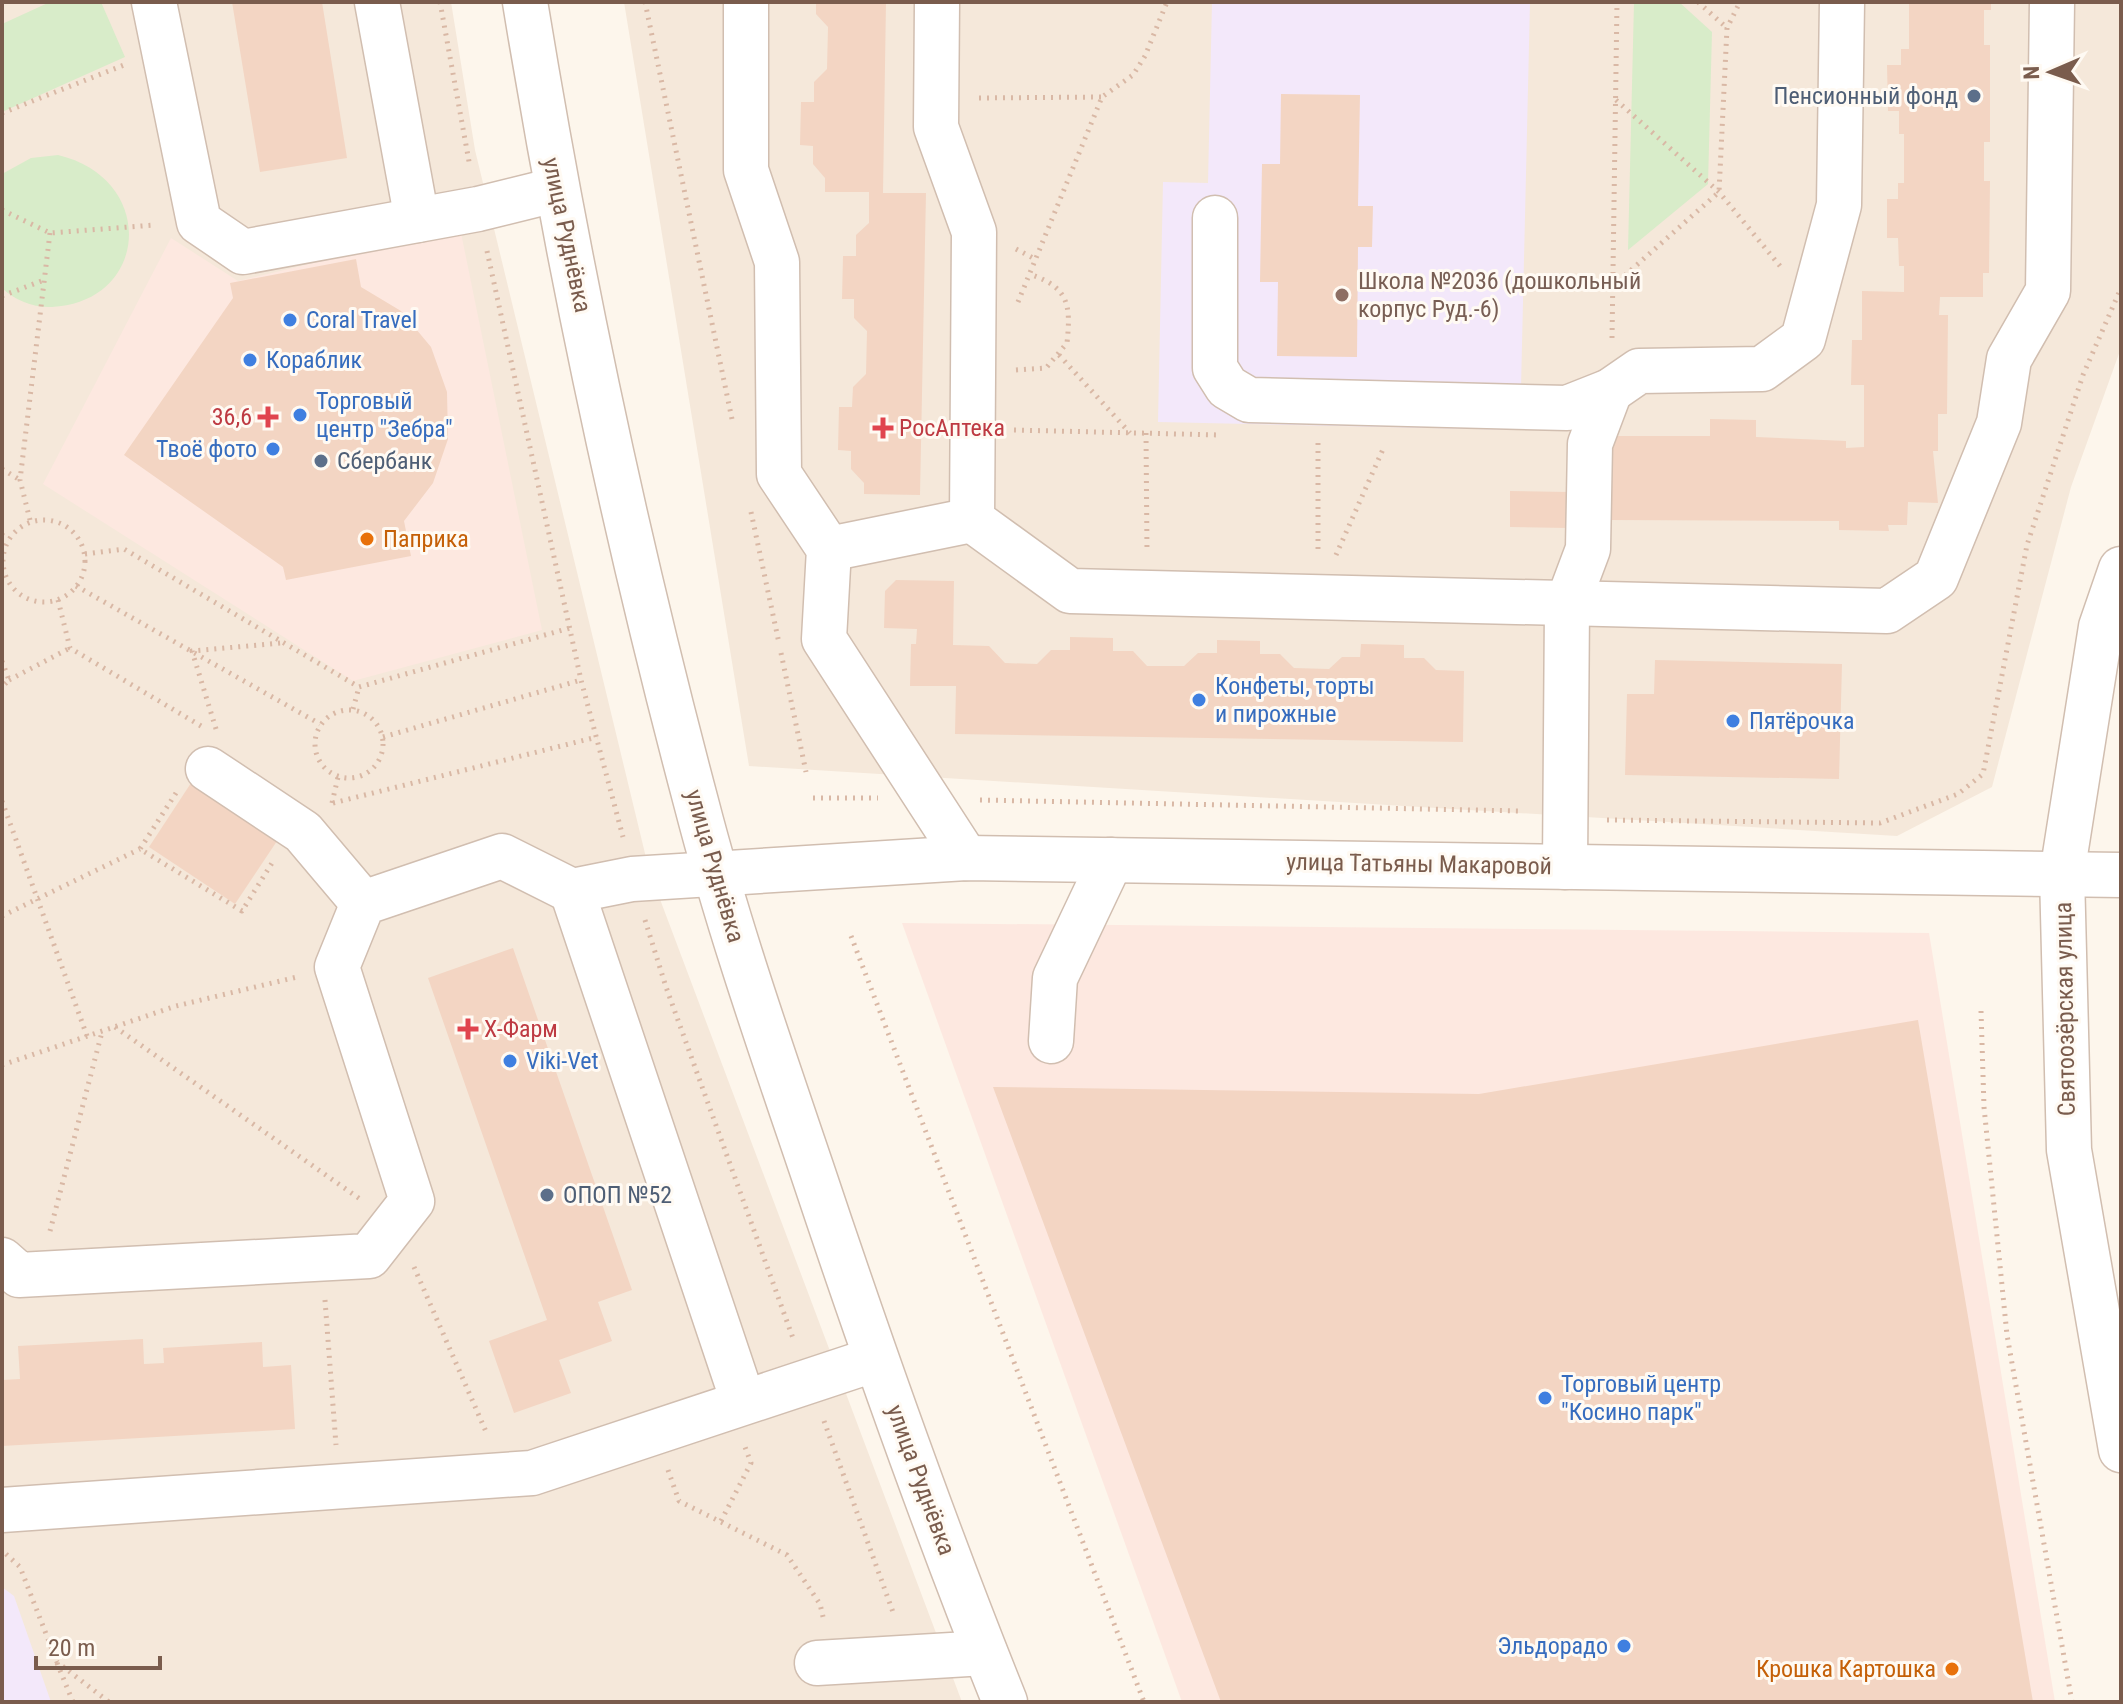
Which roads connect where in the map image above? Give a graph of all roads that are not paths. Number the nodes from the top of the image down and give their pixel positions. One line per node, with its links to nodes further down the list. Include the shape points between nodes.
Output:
1 (154, 2): 10 (street, via 199,222 243,252)
2 (377, 2): 10 (street)
3 (525, 2): 8 (street, улица Руднёвка)
4 (746, 2): 13 (street, via 746,170 777,262 779,474)
5 (937, 2): 12 (street, via 936,127 974,232)
6 (1842, 2): 11 (street, via 1839,205 1803,339 1762,369 1639,371)
7 (2052, 2): 15 (street, via 2048,291 2009,359 1999,423 1936,578 1887,611)
8 (555, 190): 10 (street); 21 (street, улица Руднёвка, via 638,564)
9 (1215, 218): 11 (street, via 1215,368 1227,387 1249,400 1567,408)
10 (417, 220)
11 (1610, 391): 15 (street, via 1590,444 1588,549)
12 (972, 520): 13 (street); 15 (street, via 1070,591)
13 (829, 549): 17 (street, via 824,639)
14 (2121, 569): 20 (street, Святоозёрская улица, via 2101,627)
15 (1567, 605): 19 (street)
16 (208, 769): 24 (street, via 309,812)
17 (966, 858): 18 (street, улица Татьяны Макаровой); 21 (street, улица Татьяны Макаровой)
18 (1111, 860): 19 (street, улица Татьяны Макаровой); 25 (street, via 1055,978)
19 (1565, 867): 20 (street, улица Татьяны Макаровой)
20 (2062, 874): 22 (street, улица Татьяны Макаровой); 29 (street, Святоозёрская улица, via 2069,1150)
21 (717, 875): 23 (street, улица Татьяны Макаровой, via 632,879); 27 (street, улица Руднёвка, via 742,964)
22 (2121, 875)
23 (572, 891): 24 (street, via 502,856); 28 (street)
24 (363, 903): 26 (street, via 337,967 412,1201 369,1256)
25 (1051, 1041)
26 (21, 1267)
27 (876, 1359): 28 (street); 31 (street, улица Руднёвка)
28 (736, 1404): 30 (street, via 532,1473)
29 (2121, 1450)
30 (2, 1510)
31 (985, 1653): 32 (street); 33 (street, улица Руднёвка)
32 (825, 1662)
33 (1005, 1702)

